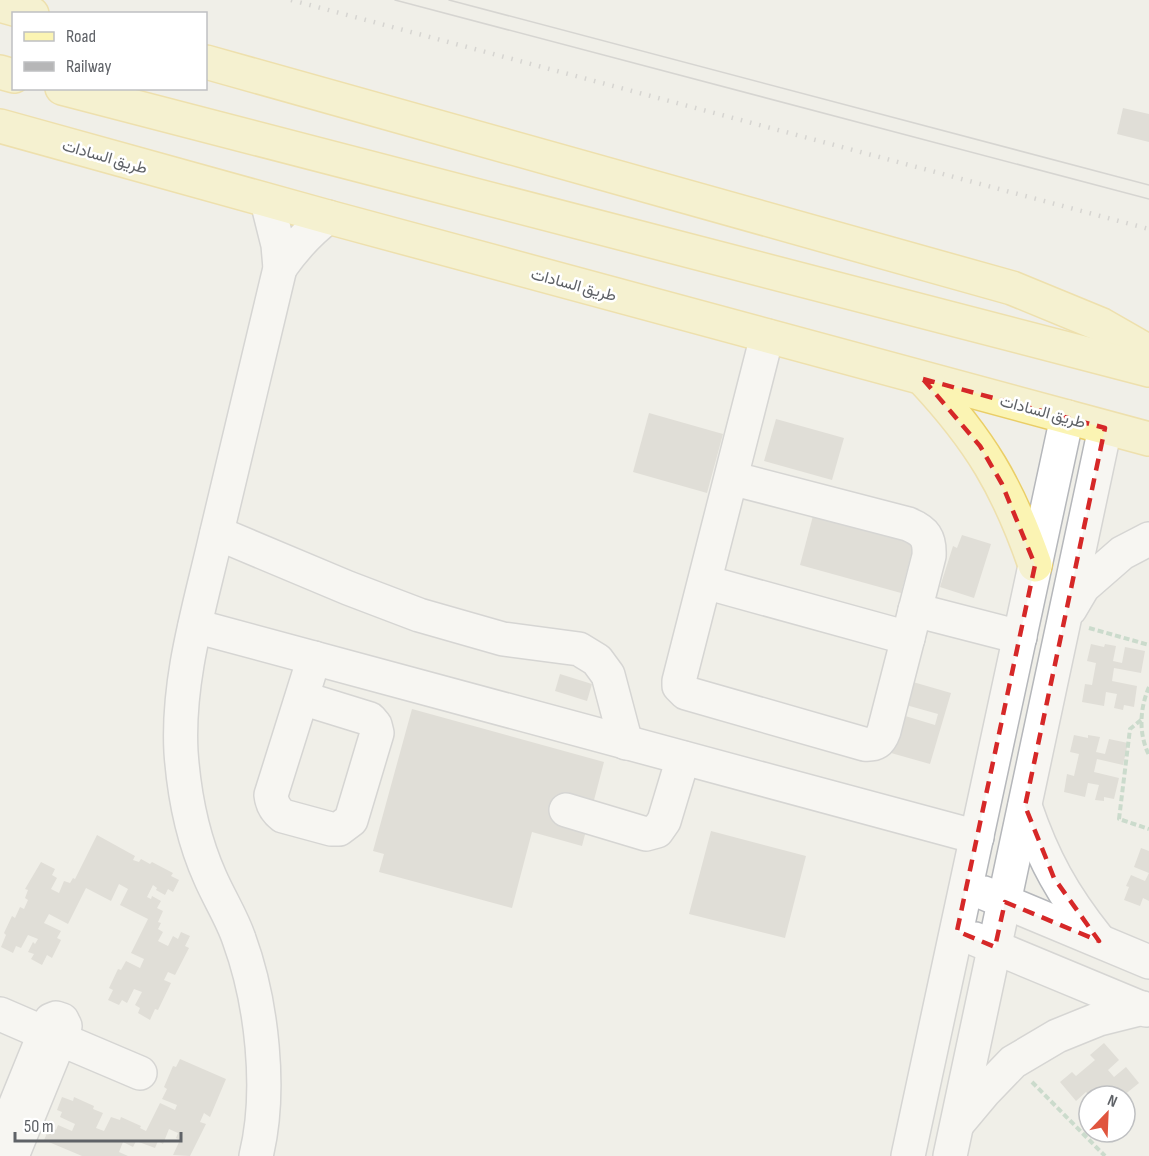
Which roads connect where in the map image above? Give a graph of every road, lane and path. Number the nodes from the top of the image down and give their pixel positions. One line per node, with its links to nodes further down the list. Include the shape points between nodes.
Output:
1 (0, 5): 2 (main road)
2 (25, 12)
3 (207, 62): 10 (main road, via 1012,288 1058,305)
4 (70, 90): 11 (main road)
5 (0, 126): 6 (main road, طريق السادات)
6 (267, 201): 7 (main road, طريق السادات); 8 (street)
7 (327, 218): 8 (street, via 293,249); 9 (main road, طريق السادات)
8 (280, 268): 17 (street)
9 (767, 336): 12 (main road, طريق السادات); 16 (street)
10 (1149, 352)
11 (1149, 370)
12 (923, 379): 13 (main road, طريق السادات); 19 (main road, via 953,411 1002,484)
13 (1067, 417): 14 (main road, طريق السادات); 19 (street)
14 (1105, 428): 15 (main road, طريق السادات); 21 (street)
15 (1149, 439)
16 (731, 478): 20 (street); 22 (street, via 922,529 930,542 929,556)
17 (217, 533): 23 (street); 30 (street, via 419,615 503,639 579,649 597,660 608,675)
18 (1149, 539): 21 (street, via 1122,553 1083,587)
19 (1035, 565): 24 (street)
20 (705, 582): 22 (street); 22 (street, via 681,690 864,744 873,745 881,740)
21 (1064, 621): 25 (path); 33 (street)
22 (912, 624): 24 (street)
23 (195, 626): 26 (street); 51 (street, via 183,688 181,752 193,825 209,875 239,938 258,1005 264,1074)
24 (1020, 637): 36 (street)
25 (1149, 645)
26 (314, 658): 28 (street); 30 (street)
27 (1149, 687): 29 (path)
28 (302, 698)
29 (1141, 720): 31 (path); 35 (path, via 1130,729 1119,819)
30 (626, 743): 32 (street)
31 (1149, 755)
32 (683, 758): 34 (street, via 664,821 657,831 646,834); 36 (street)
33 (1025, 806): 38 (street); 40 (street, via 1054,878)
34 (566, 810)
35 (1149, 829)
36 (977, 837): 37 (street)
37 (966, 886): 38 (street); 39 (street)
38 (1005, 902): 40 (street); 41 (street)
39 (957, 931): 41 (street); 52 (street)
40 (1099, 941): 42 (street)
41 (995, 947): 43 (street); 48 (street)
42 (1149, 962)
43 (1146, 1009): 46 (street, via 1099,1019 1057,1036)
44 (0, 1014): 45 (street)
45 (52, 1036): 47 (street); 49 (street); 50 (street)
46 (1013, 1062): 48 (street, via 985,1091); 53 (path)
47 (140, 1072)
48 (953, 1141)
49 (0, 1143)
50 (13, 1156)
51 (256, 1156)
52 (908, 1156)
53 (1105, 1156)

